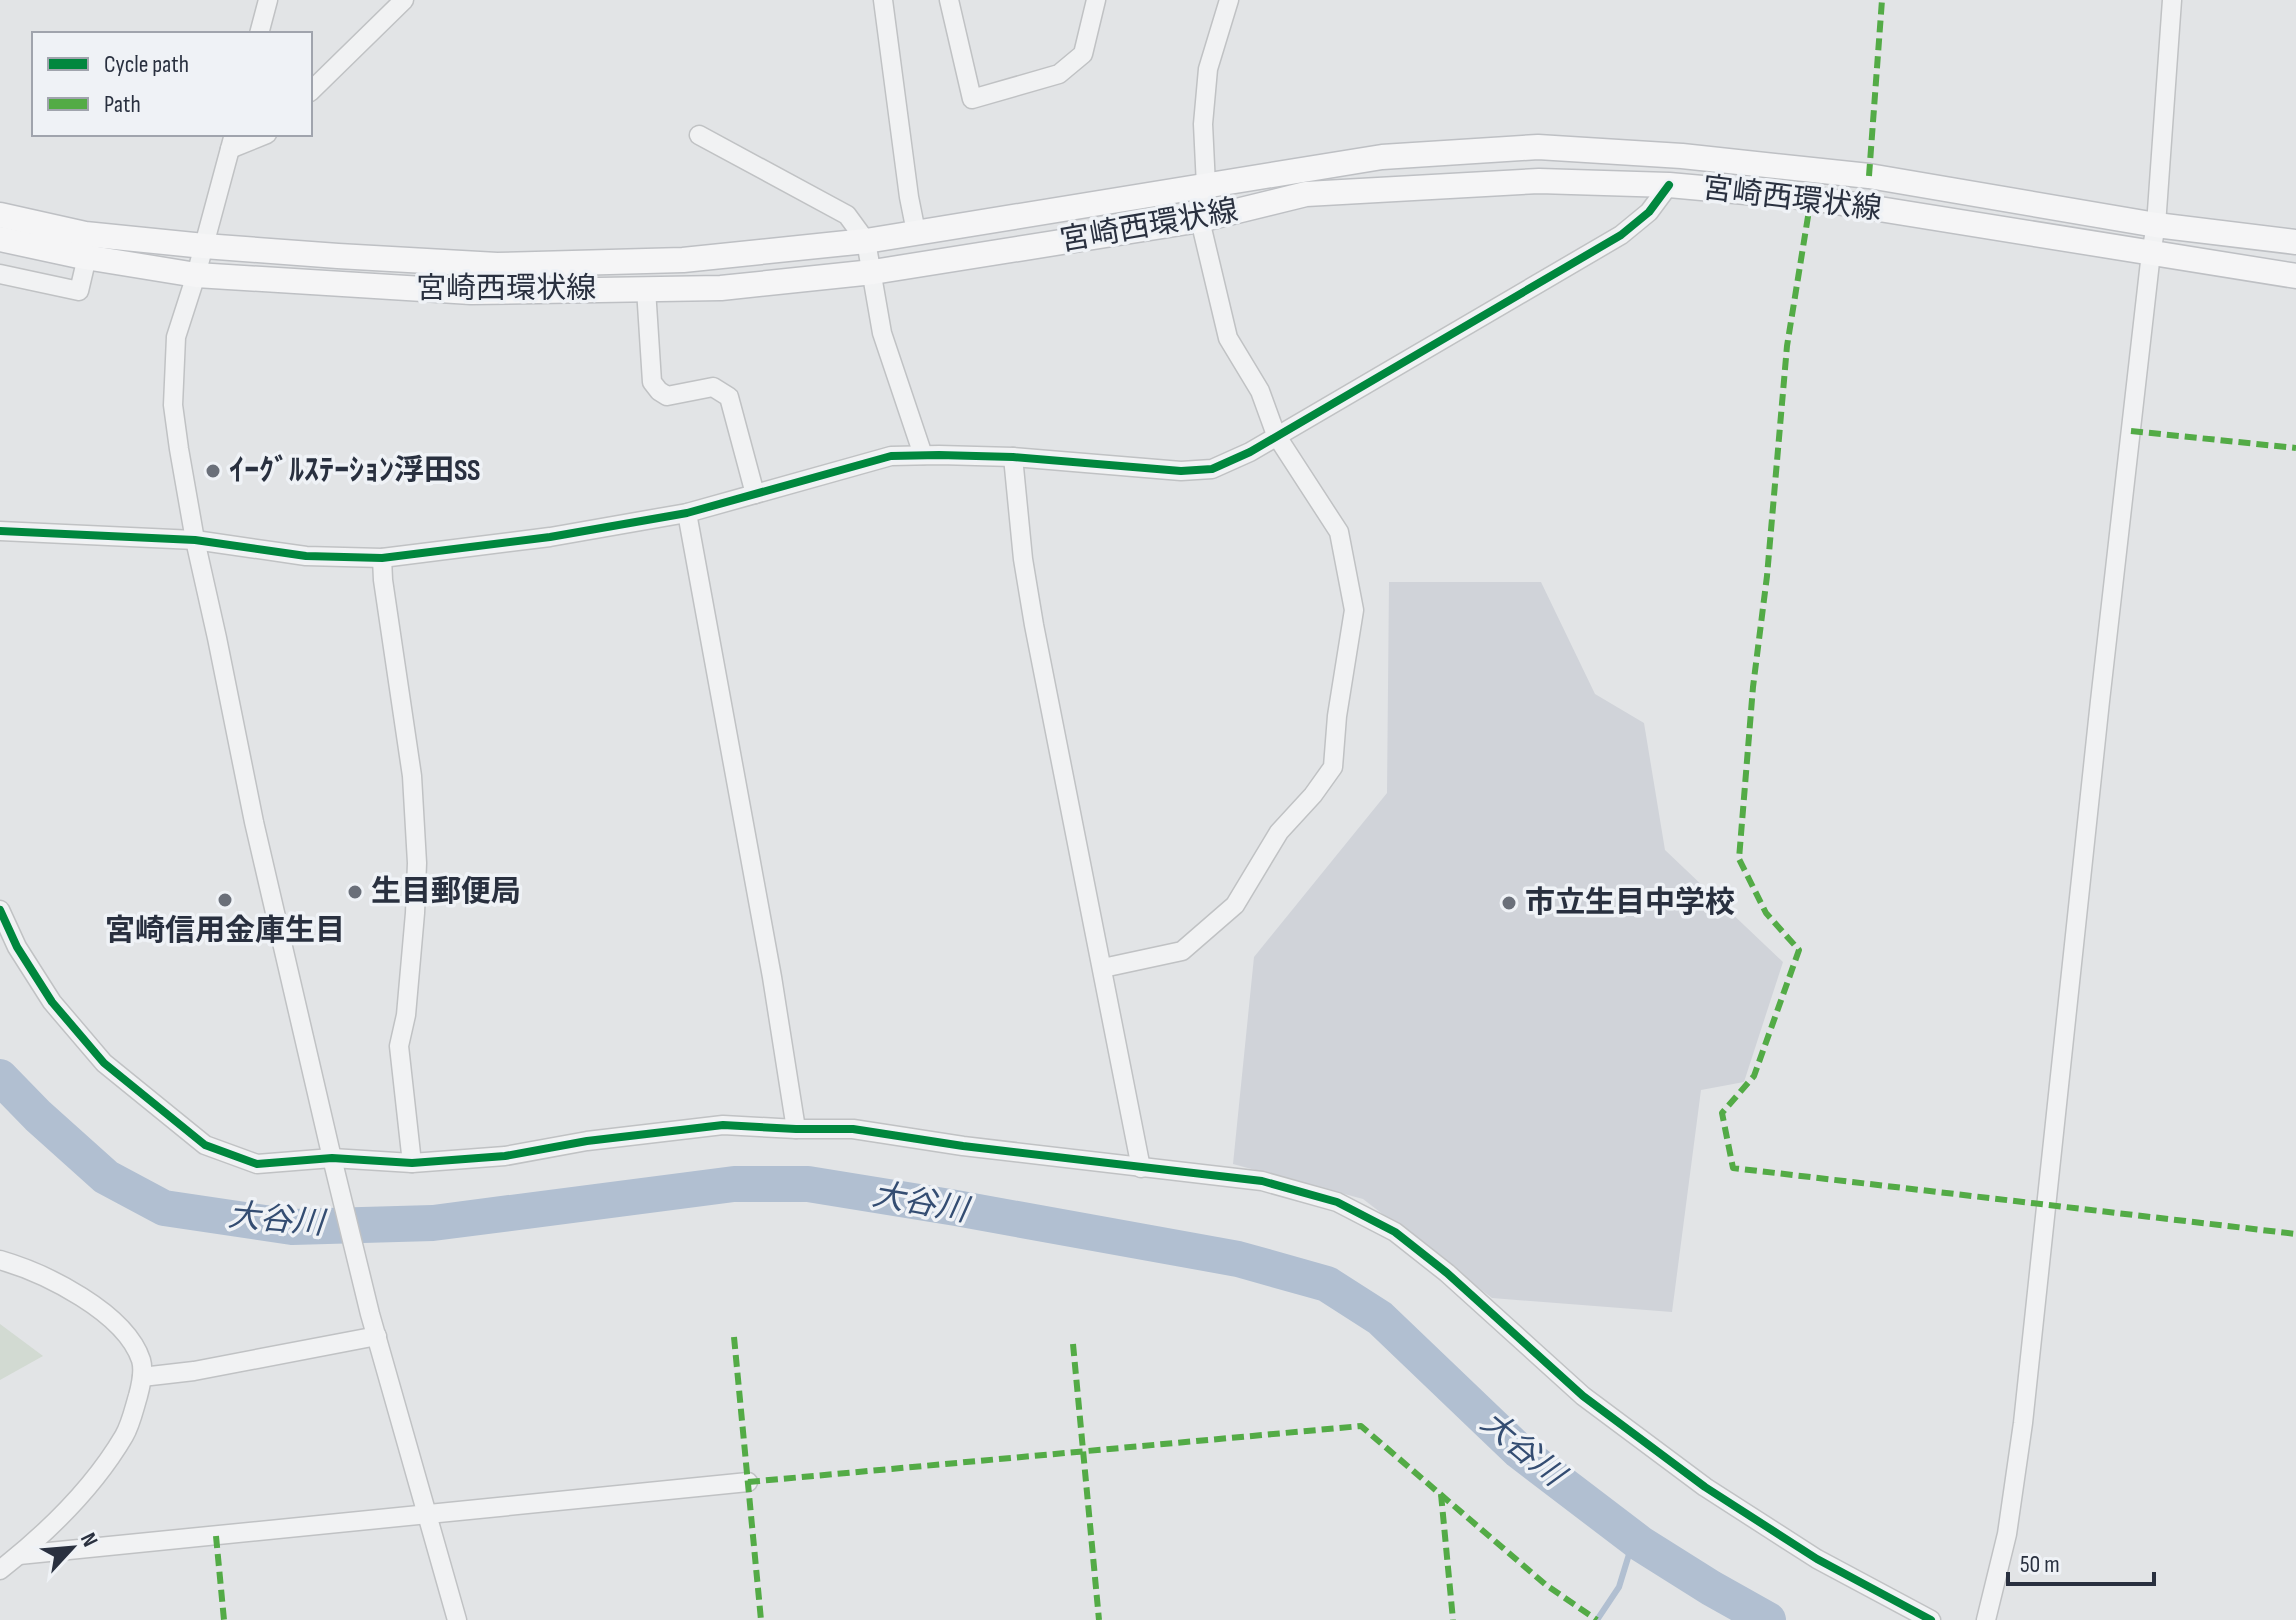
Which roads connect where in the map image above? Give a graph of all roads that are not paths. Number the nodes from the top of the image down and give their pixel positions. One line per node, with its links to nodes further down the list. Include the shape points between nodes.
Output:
1 (268, 0): 8 (street)
2 (404, 0): 9 (street)
3 (883, 0): 18 (street)
4 (949, 0): 5 (street, via 972,99 1059,74 1083,54)
5 (1096, 0)
6 (1229, 0): 14 (street, via 1208,69 1203,124)
7 (2172, 0): 17 (street)
8 (260, 32)
9 (312, 90)
10 (699, 135): 20 (street, via 847,215)
11 (257, 136): 12 (street)
12 (232, 141): 22 (street)
13 (1669, 185): 16 (main road, 宮崎西環状線, via 1539,181 1306,194); 24 (main road, 宮崎西環状線, via 1811,198); 30 (street, via 1649,212 1621,235)
14 (1206, 186): 16 (street); 17 (main road, 宮崎西環状線, via 1382,157 1538,147 1869,176); 18 (main road, 宮崎西環状線)
15 (0, 215): 23 (main road, 宮崎西環状線)
16 (1200, 220): 25 (main road, 宮崎西環状線); 30 (street, via 1228,338 1260,391)
17 (2156, 225): 21 (main road, 宮崎西環状線); 24 (street)
18 (916, 232): 20 (main road, 宮崎西環状線)
19 (0, 239): 23 (main road, 宮崎西環状線)
20 (866, 241): 22 (main road, 宮崎西環状線, via 683,260 497,265); 25 (street)
21 (2296, 242)
22 (204, 246): 23 (main road, 宮崎西環状線); 27 (street)
23 (84, 249): 26 (street, via 79,291); 27 (main road, 宮崎西環状線)
24 (2151, 253): 28 (main road, 宮崎西環状線); 53 (street, via 2023,1423 2007,1534)
25 (873, 272): 29 (main road, 宮崎西環状線, via 721,288); 31 (street, via 882,333)
26 (0, 274)
27 (196, 275): 29 (main road, 宮崎西環状線, via 471,292); 36 (street, via 176,337 173,405)
28 (2296, 276)
29 (646, 289): 33 (street, via 652,382 667,396 713,387 729,397)
30 (1276, 435): 32 (street, via 1212,469); 39 (street, via 1339,532 1354,610 1333,767 1279,832 1235,905 1182,951)
31 (923, 455): 32 (street); 33 (street, via 891,456)
32 (1013, 457): 39 (street, via 1034,625)
33 (755, 494): 34 (street)
34 (687, 513): 37 (street); 40 (street)
35 (0, 531): 36 (street)
36 (195, 540): 37 (street, via 306,556); 41 (street)
37 (382, 558): 42 (street, via 412,776 417,863 399,1046)
38 (0, 910): 41 (street, via 52,1002 104,1063 205,1145 257,1164)
39 (1103, 968): 43 (street)
40 (796, 1129): 42 (street, via 723,1125 505,1156); 43 (street, via 853,1129)
41 (332, 1158): 42 (street); 45 (street)
42 (412, 1163)
43 (1141, 1168): 52 (street, via 1262,1181 1337,1202 1395,1232 1583,1396 1705,1487 1817,1559)
44 (0, 1260): 46 (street, via 53,1282 110,1318 128,1335 141,1361)
45 (377, 1336): 46 (street); 48 (street)
46 (142, 1377): 49 (street, via 119,1443 76,1499)
47 (748, 1482): 48 (street)
48 (427, 1515): 49 (street); 51 (street)
49 (19, 1555): 50 (street)
50 (0, 1570)
51 (457, 1620)
52 (1931, 1620)
53 (1986, 1620)

